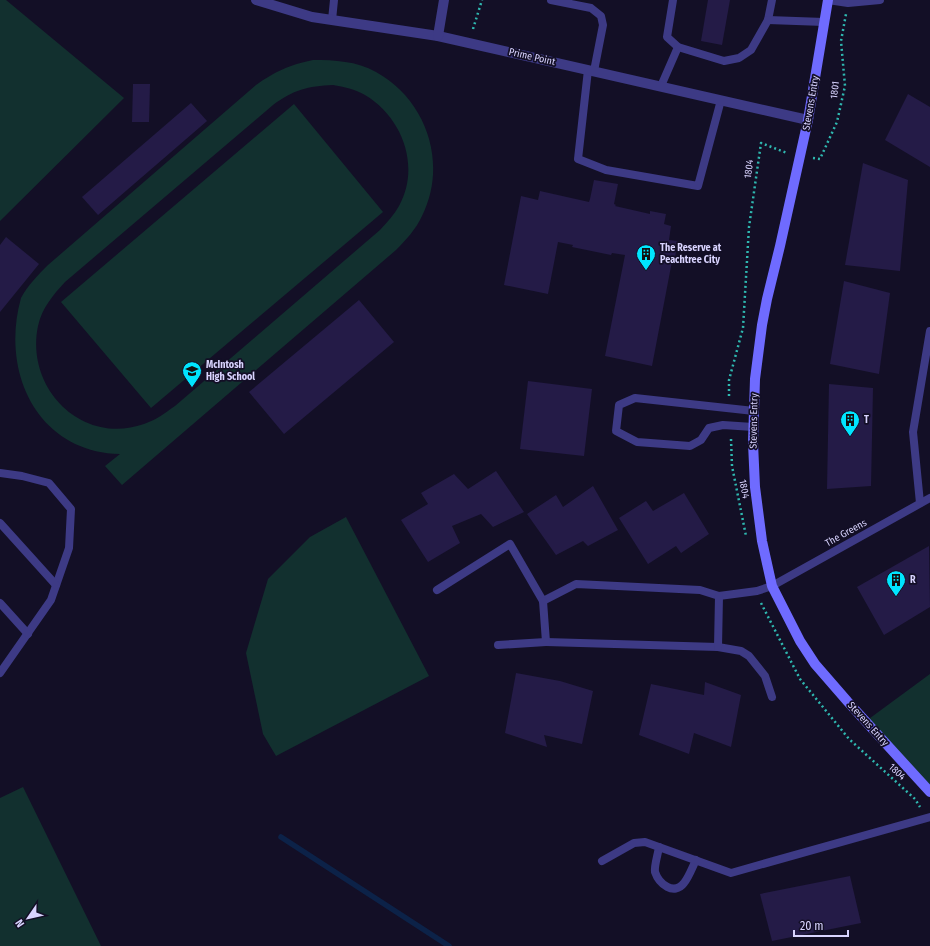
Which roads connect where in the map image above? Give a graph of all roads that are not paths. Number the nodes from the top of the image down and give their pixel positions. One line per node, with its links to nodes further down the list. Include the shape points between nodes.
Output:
1 (256, 0): 9 (street, Prime Point, via 312,17)
2 (334, 0): 9 (lane)
3 (444, 0): 12 (street)
4 (552, 0): 14 (lane, via 592,8 601,16 603,25)
5 (673, 0): 13 (lane, via 667,37)
6 (772, 0): 10 (lane)
7 (828, 0): 8 (lane, via 848,3); 11 (street, Stevens Entry)
8 (880, 0)
9 (332, 20): 12 (street, Prime Point)
10 (768, 20): 11 (lane); 13 (lane, via 751,50 739,58 724,61)
11 (824, 22): 17 (street, Stevens Entry)
12 (438, 36): 14 (street, Prime Point)
13 (678, 47): 15 (lane)
14 (591, 71): 15 (street, Prime Point); 16 (lane, via 578,159 606,170 698,186)
15 (661, 86): 16 (street, Prime Point)
16 (721, 100): 17 (street, Prime Point)
17 (808, 120): 19 (street, Stevens Entry, via 764,315 755,379)
18 (930, 331): 23 (lane, via 913,432)
19 (754, 411): 20 (street, Stevens Entry); 20 (lane, via 635,398 620,405 616,431 637,442 690,446 700,440 709,428 723,425)
20 (753, 427): 26 (street, Stevens Entry, via 755,487 762,541)
21 (0, 473): 25 (lane, via 49,482 71,509 69,548)
22 (930, 498): 23 (lane, The Greens)
23 (920, 503): 26 (lane, The Greens)
24 (0, 523): 25 (lane)
25 (56, 585): 31 (lane, via 51,600)
26 (772, 586): 28 (lane, The Greens, via 757,591); 37 (street, Stevens Entry, via 800,641 815,664)
27 (437, 590): 29 (lane, via 510,544)
28 (719, 596): 29 (lane, via 700,590 576,584); 34 (lane)
29 (543, 601): 32 (lane)
30 (0, 602): 31 (lane)
31 (28, 634): 35 (lane)
32 (546, 642): 33 (lane); 34 (lane)
33 (498, 646)
34 (718, 647): 36 (lane, via 741,651 749,656 765,676)
35 (0, 673)
36 (772, 697)
37 (930, 792)
38 (929, 817): 40 (lane, via 731,873)
39 (659, 847): 40 (lane); 40 (lane, via 655,871 659,880 670,889 683,884); 41 (lane, via 645,842 634,843)
40 (696, 860)
41 (602, 861)

